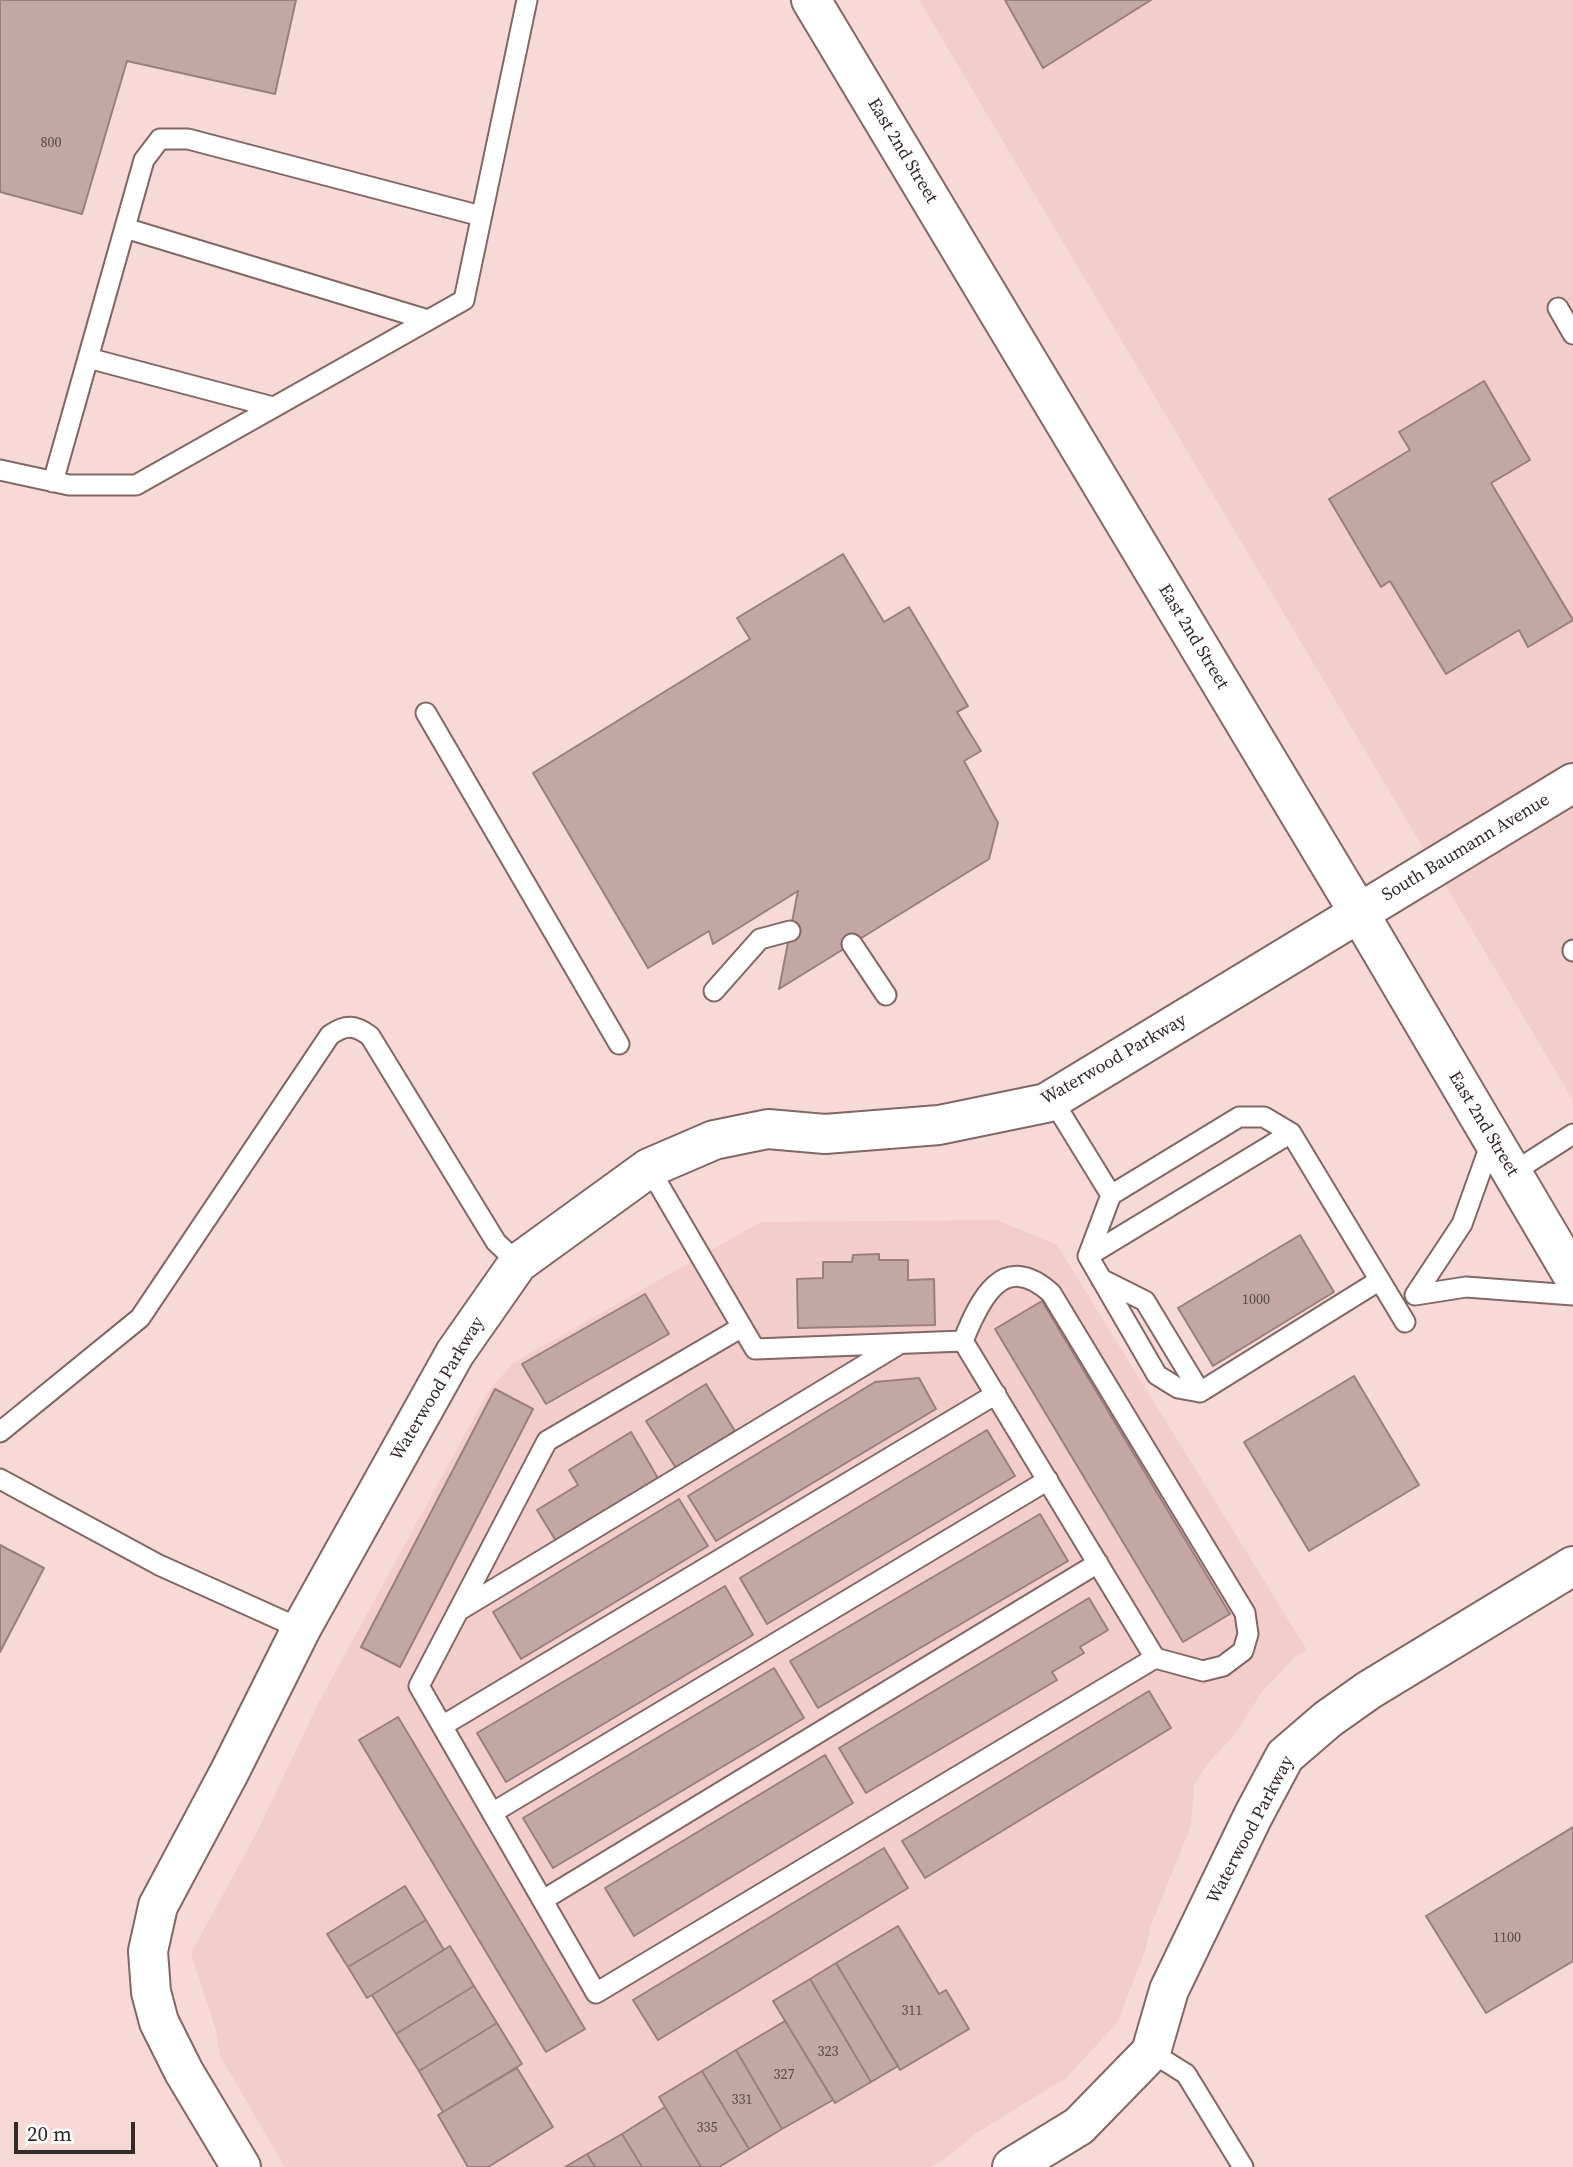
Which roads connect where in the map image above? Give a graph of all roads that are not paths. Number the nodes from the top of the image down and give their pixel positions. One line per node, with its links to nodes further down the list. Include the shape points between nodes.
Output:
1 (527, 0): 3 (lane)
2 (811, 0): 14 (street, East 2nd Street)
3 (481, 216): 4 (lane, via 188,139 160,139 144,160); 6 (lane, via 464,300)
4 (125, 228): 6 (lane); 8 (lane)
5 (1558, 308): 7 (lane)
6 (428, 320): 9 (lane)
7 (1573, 334)
8 (88, 358): 9 (lane); 11 (lane)
9 (273, 407): 11 (lane, via 136,485)
10 (0, 470): 11 (lane)
11 (53, 482)
12 (426, 713): 19 (lane)
13 (1573, 783): 14 (street, South Baumann Avenue)
14 (1359, 913): 20 (street, Waterwood Parkway); 23 (street, East 2nd Street)
15 (790, 931): 17 (lane, via 760,939)
16 (852, 944): 18 (lane)
17 (714, 991)
18 (886, 995)
19 (619, 1044)
20 (1052, 1099): 24 (street, Waterwood Parkway, via 939,1125 825,1134 768,1129 714,1140); 26 (lane)
21 (1291, 1133): 26 (lane, via 1264,1117 1239,1117); 27 (lane); 31 (lane)
22 (1573, 1134): 25 (lane)
23 (1492, 1139): 25 (street, East 2nd Street); 32 (lane, via 1462,1224)
24 (649, 1168): 28 (street, Waterwood Parkway); 34 (lane)
25 (1512, 1173): 29 (street, East 2nd Street)
26 (1111, 1195): 27 (lane)
27 (1088, 1256): 30 (lane)
28 (518, 1263): 39 (lane, via 496,1242 370,1036 358,1027 342,1027 330,1035 140,1318); 45 (street, Waterwood Parkway, via 455,1353)
29 (1573, 1276)
30 (1101, 1279): 37 (lane, via 1145,1301); 37 (lane, via 1157,1375 1178,1388)
31 (1380, 1280): 32 (lane, via 1400,1314); 37 (lane)
32 (1415, 1295): 33 (lane, via 1466,1287)
33 (1573, 1295)
34 (742, 1327): 36 (lane, via 755,1349); 44 (lane, via 547,1441)
35 (963, 1341): 36 (lane); 38 (lane); 46 (lane, via 990,1289 1010,1275 1037,1281 1051,1293 1245,1613 1248,1634 1243,1651 1223,1666 1203,1671)
36 (900, 1344): 44 (lane)
37 (1200, 1392)
38 (996, 1394): 41 (lane); 47 (lane)
39 (0, 1432)
40 (0, 1479): 45 (lane, via 159,1565)
41 (1048, 1480): 42 (lane); 48 (lane)
42 (1098, 1563): 46 (lane); 49 (lane)
43 (1573, 1566): 50 (street, Waterwood Parkway, via 1369,1690 1285,1756 1169,1990)
44 (458, 1611): 47 (lane, via 419,1686)
45 (301, 1629): 51 (street, Waterwood Parkway, via 158,1906 148,1951 150,1992 159,2022)
46 (1155, 1658): 49 (lane, via 596,1993)
47 (442, 1726): 48 (lane)
48 (492, 1813): 49 (lane)
49 (543, 1900)
50 (1151, 2052): 52 (street, Waterwood Parkway, via 1079,2126); 53 (lane, via 1186,2074)
51 (234, 2164)
52 (1012, 2167)
53 (1243, 2167)

